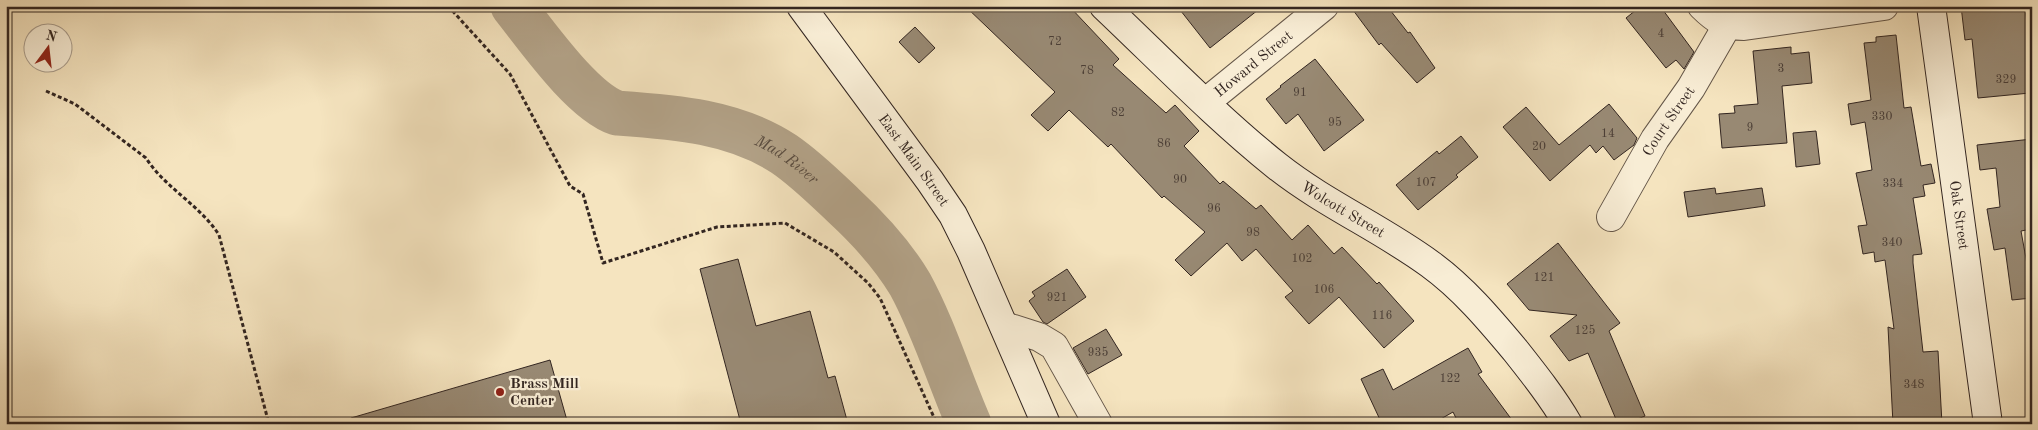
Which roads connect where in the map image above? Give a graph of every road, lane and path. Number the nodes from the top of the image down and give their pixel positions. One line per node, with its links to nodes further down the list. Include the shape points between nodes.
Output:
1 (448, 6): 14 (path, via 510,74 570,186 583,194 603,263 717,227 785,223 834,252 880,298)
2 (801, 6): 12 (street, East Main Street, via 953,215)
3 (1104, 6): 10 (street, Wolcott Street)
4 (1324, 6): 10 (street, Howard Street)
5 (1702, 6): 8 (street, via 1713,17)
6 (1884, 6): 8 (street, via 1752,26)
7 (1931, 6): 18 (street, Oak Street)
8 (1728, 24): 11 (street, Court Street)
9 (46, 91): 13 (path, via 75,104 146,158 154,170 211,222 219,235)
10 (1206, 102): 17 (street, Wolcott Street, via 1301,184 1414,252 1444,274 1503,336 1541,383)
11 (1610, 217)
12 (1004, 326): 15 (street, East Main Street); 16 (street, via 1039,337 1054,346)
13 (269, 424)
14 (937, 424)
15 (1046, 424)
16 (1098, 424)
17 (1568, 424)
18 (1988, 424)

